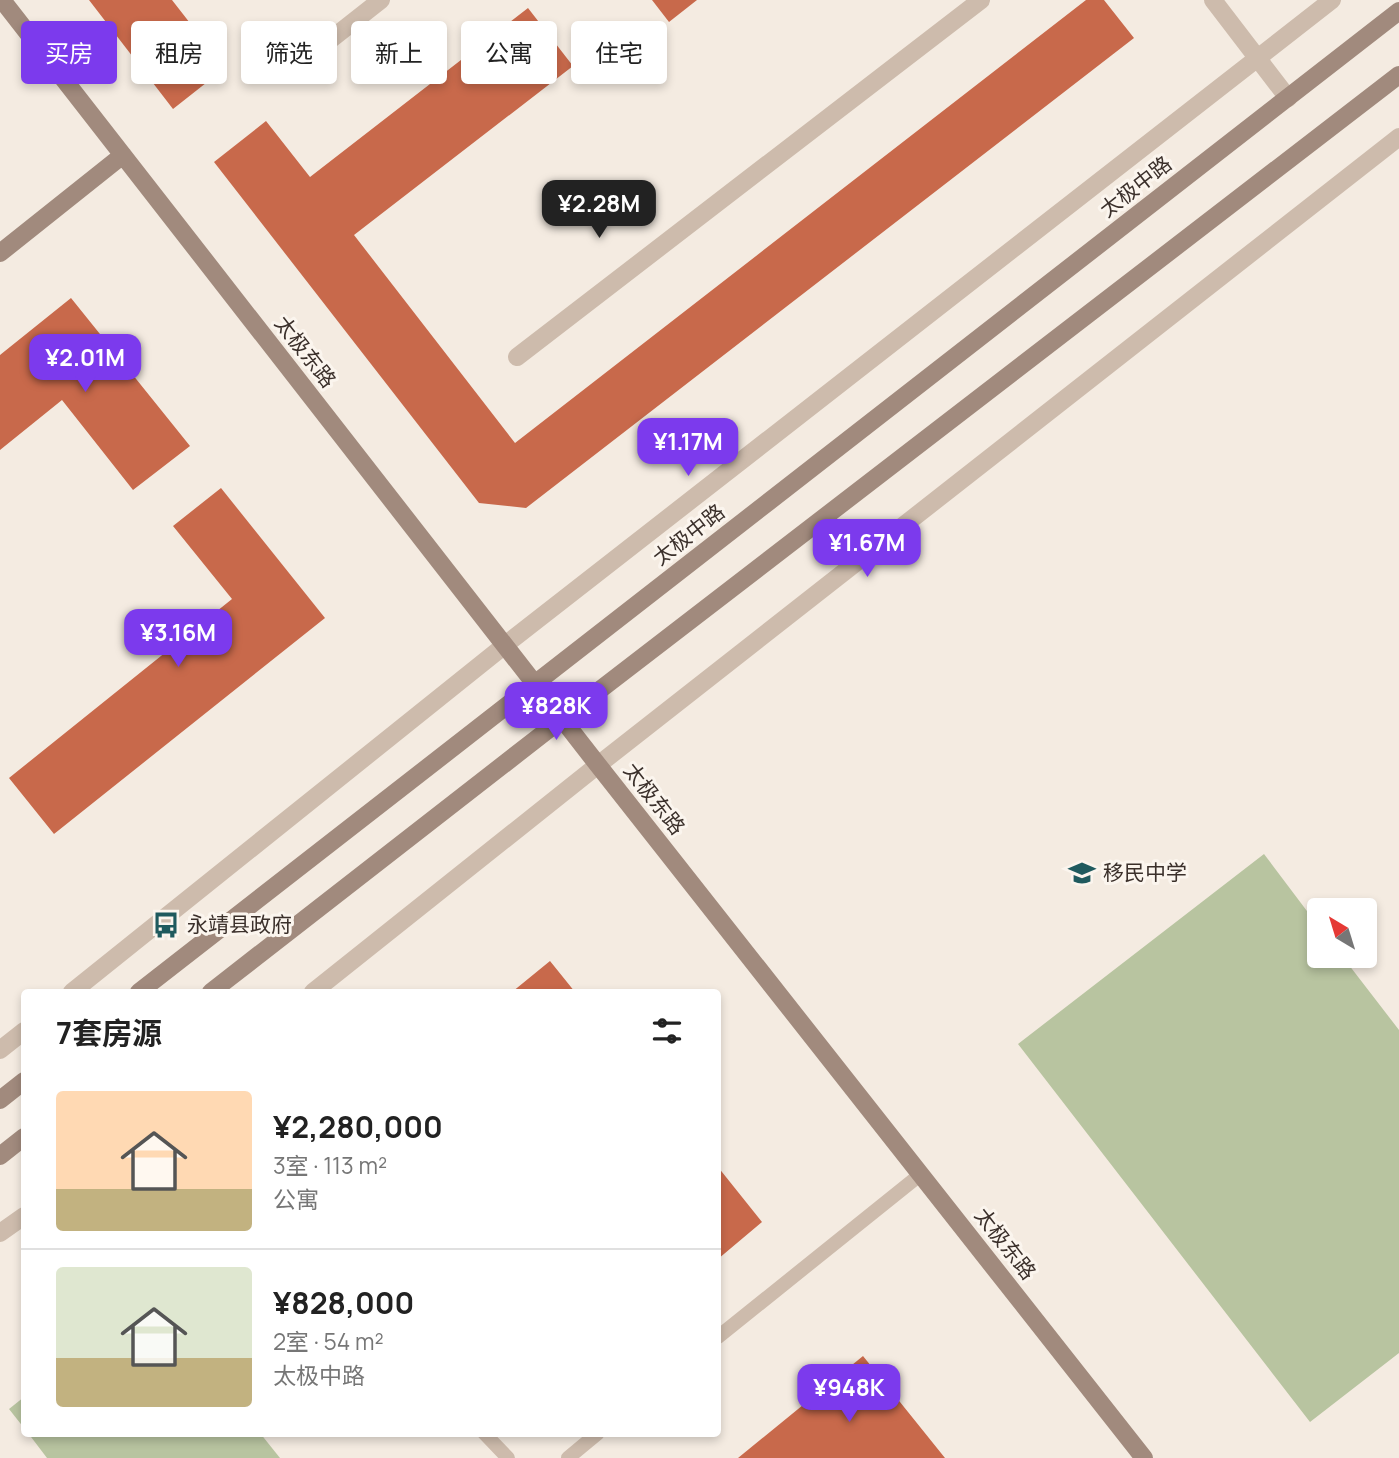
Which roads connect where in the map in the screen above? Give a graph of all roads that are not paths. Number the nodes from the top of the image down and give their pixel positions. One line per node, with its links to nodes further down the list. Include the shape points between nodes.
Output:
1 (2, 0): 12 (main road, 太极东路)
2 (381, 0): 7 (street)
3 (981, 0): 14 (street)
4 (1213, 0): 8 (street)
5 (1332, 0): 8 (street)
6 (1399, 11): 10 (main road, 太极中路)
7 (337, 35)
8 (1258, 58): 10 (street); 15 (street)
9 (1399, 75): 17 (main road)
10 (1288, 98): 16 (main road, 太极中路)
11 (1399, 137): 18 (street)
12 (123, 155): 13 (main road); 15 (main road, 太极东路)
13 (0, 253)
14 (517, 358)
15 (505, 645): 16 (main road, 太极东路); 19 (street)
16 (535, 684): 17 (main road, 太极东路); 20 (main road, 太极中路)
17 (562, 719): 18 (main road, 太极东路); 21 (main road)
18 (598, 765): 22 (street); 29 (main road, 太极东路)
19 (76, 989)
20 (143, 989)
21 (215, 989)
22 (317, 989)
23 (21, 1033): 24 (street)
24 (0, 1050)
25 (21, 1083): 26 (main road)
26 (0, 1100)
27 (21, 1139): 28 (main road)
28 (0, 1156)
29 (921, 1174): 32 (lane); 37 (main road, 太极东路)
30 (21, 1218): 31 (street)
31 (0, 1233)
32 (721, 1335)
33 (488, 1437): 35 (lane)
34 (593, 1437): 36 (lane)
35 (508, 1458)
36 (568, 1458)
37 (1143, 1458)

